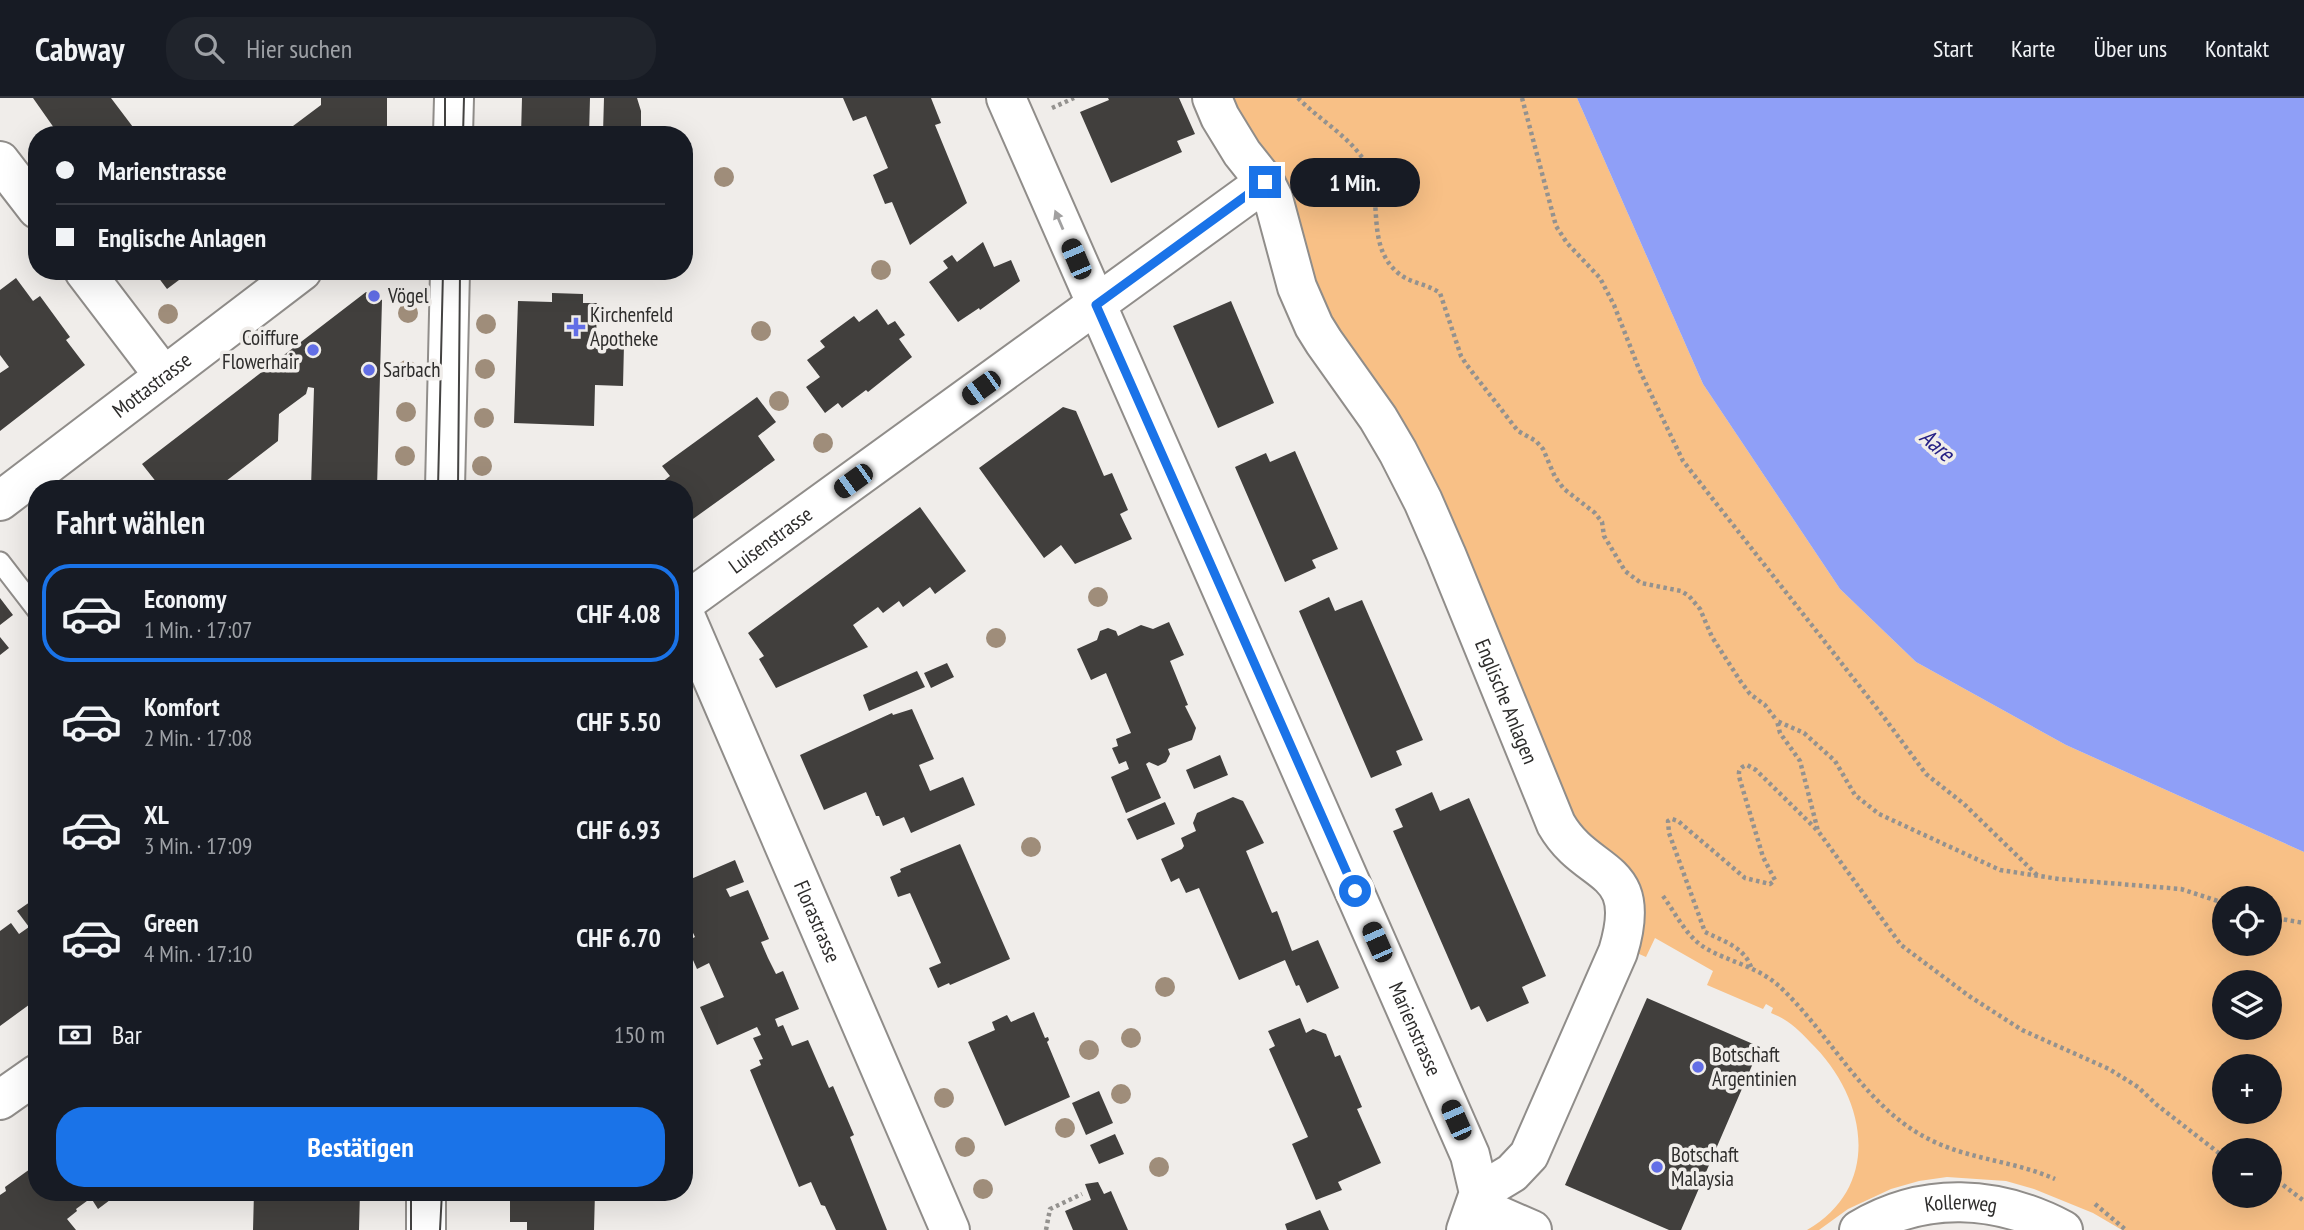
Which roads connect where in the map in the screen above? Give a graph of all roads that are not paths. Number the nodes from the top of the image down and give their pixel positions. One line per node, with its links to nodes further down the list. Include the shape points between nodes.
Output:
1 (454, 98): 4 (street)
2 (1006, 98): 11 (street, Marienstrasse, one-way to 2)
3 (1212, 98): 6 (street, Englische Anlagen, via 1242,153)
4 (453, 126)
5 (0, 161): 7 (street)
6 (1265, 182): 11 (street); 22 (street, Englische Anlagen, via 1302,300 1324,342 1378,418 1417,489 1556,824 1563,837 1610,875 1619,888 1626,917 1618,952 1529,1155)
7 (28, 197)
8 (91, 280): 12 (street)
9 (290, 280): 12 (street, Mottastrasse)
10 (450, 280): 13 (street)
11 (1096, 305): 16 (street, Luisenstrasse); 22 (street, Marienstrasse, via 1456,1120 1476,1172)
12 (164, 376): 14 (street, Mottastrasse)
13 (445, 480)
14 (0, 501)
15 (0, 562): 17 (lane)
16 (693, 596)
17 (28, 598)
18 (693, 634): 24 (street, Florastrasse)
19 (28, 1080): 20 (street)
20 (0, 1100)
21 (426, 1201): 23 (street)
22 (1474, 1210): 25 (street)
23 (426, 1230)
24 (950, 1230)
25 (1532, 1230)
26 (1859, 1230): 27 (street, Kollerweg, via 1899,1211 1948,1201 2000,1207)
27 (2063, 1230)

